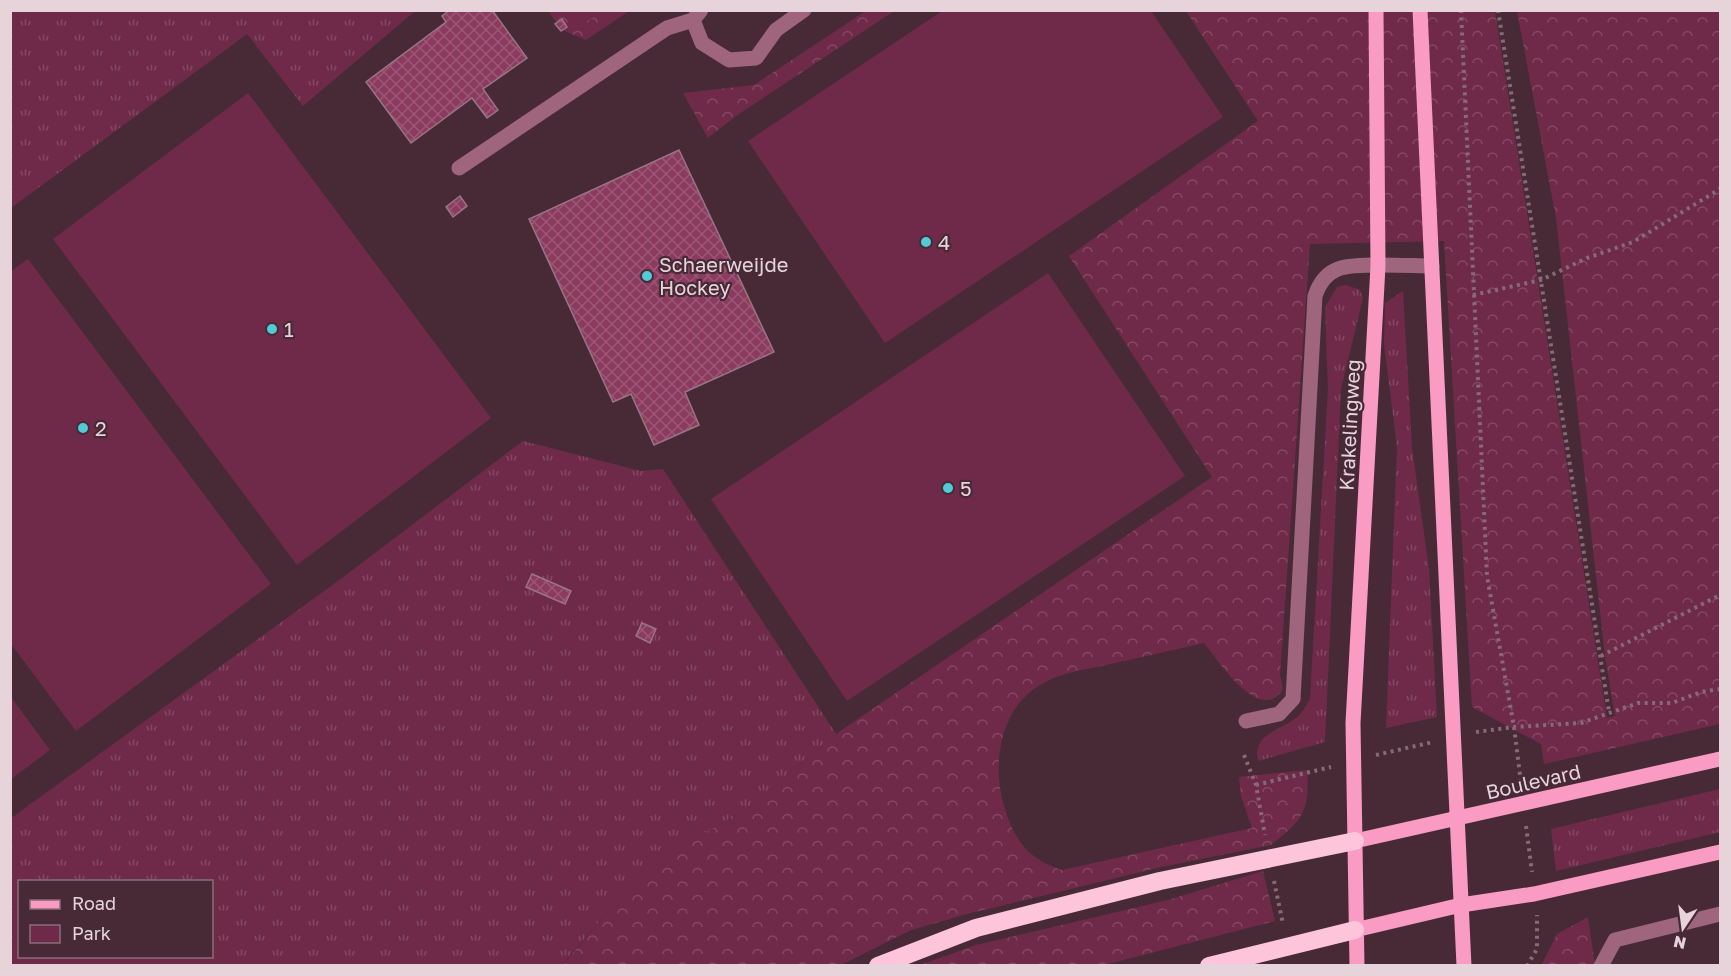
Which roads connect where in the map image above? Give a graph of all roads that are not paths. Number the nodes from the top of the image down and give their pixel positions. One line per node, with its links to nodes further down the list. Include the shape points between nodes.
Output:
1 (804, 10): 4 (lane, via 776,30 756,58 729,60 702,43)
2 (1376, 10): 6 (main road, Krakelingweg)
3 (1420, 10): 7 (main road)
4 (697, 15): 5 (lane, via 667,28)
5 (459, 168)
6 (1378, 266): 7 (lane); 8 (lane, via 1339,268 1326,276 1314,297 1293,699 1279,714); 11 (main road, Krakelingweg, via 1353,761)
7 (1432, 266): 10 (main road)
8 (1246, 721)
9 (1720, 759): 10 (main road, Boulevard)
10 (1457, 818): 11 (main road, Boulevard); 13 (main road)
11 (1354, 841): 15 (main road, Krakelingweg); 16 (highway, via 1160,881 976,928)
12 (1720, 852): 13 (main road, via 1534,894)
13 (1461, 905): 15 (main road); 19 (main road)
14 (1720, 915): 20 (lane, via 1615,940)
15 (1355, 930): 17 (highway); 18 (main road, Krakelingweg)
16 (878, 966)
17 (1209, 966)
18 (1357, 966)
19 (1464, 966)
20 (1601, 966)

